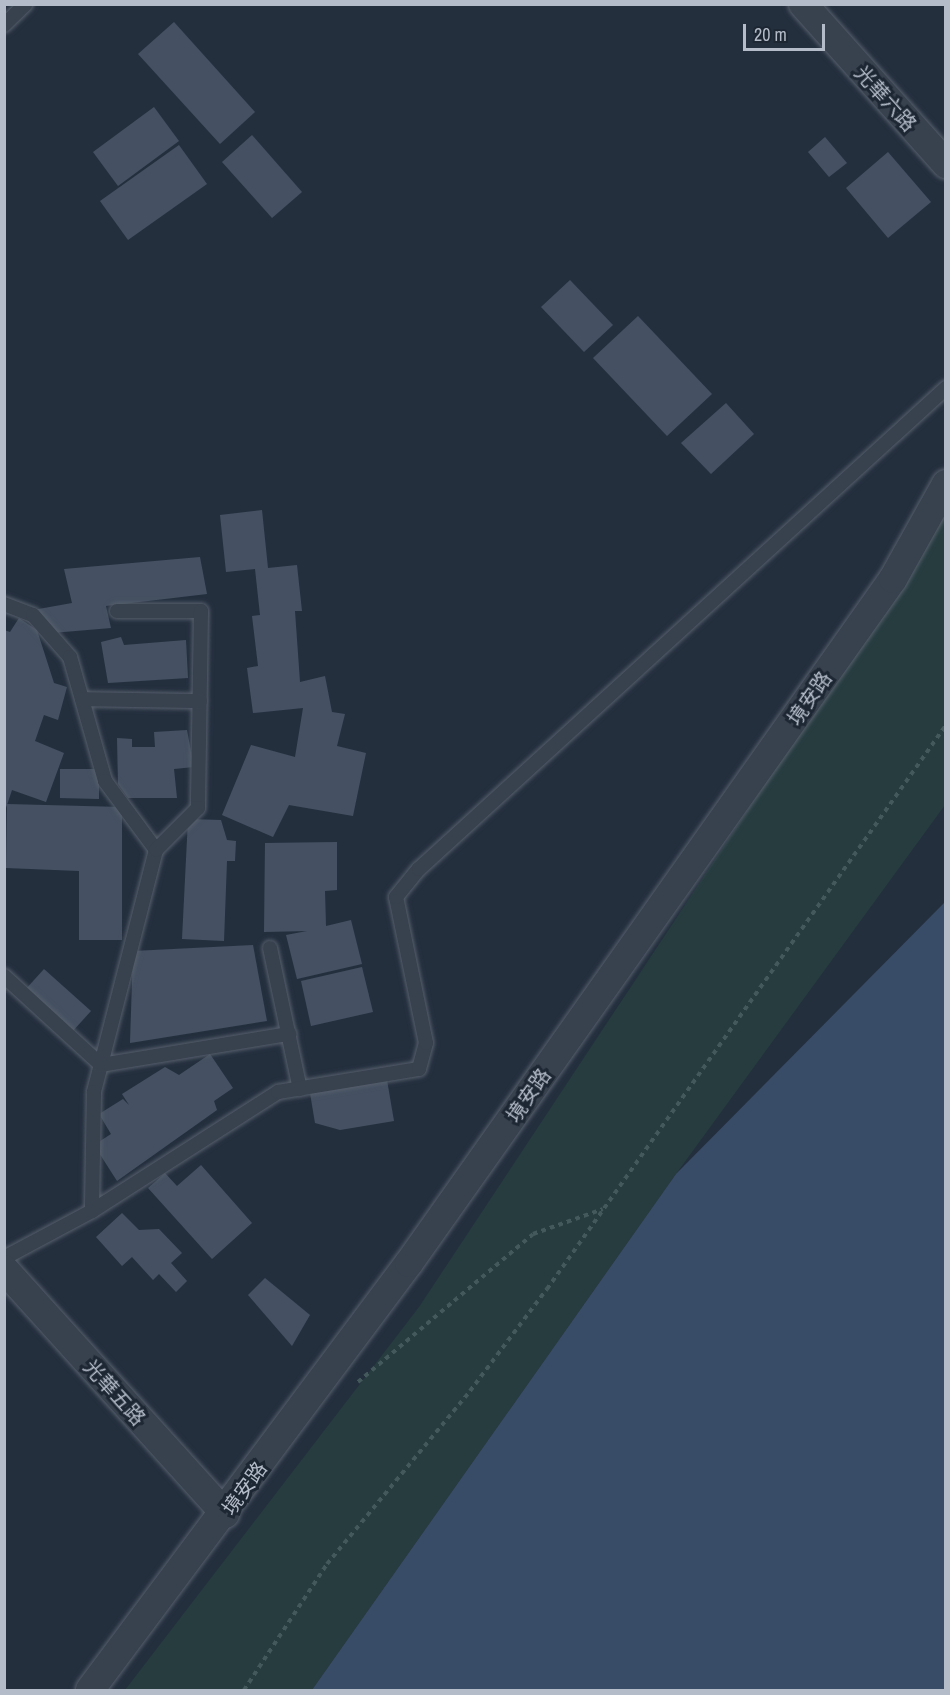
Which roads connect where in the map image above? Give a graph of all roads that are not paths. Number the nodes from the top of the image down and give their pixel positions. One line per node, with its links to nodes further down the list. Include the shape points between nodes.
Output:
1 (26, 4): 3 (lane)
2 (803, 4): 4 (street, 光華六路)
3 (4, 25)
4 (945, 164)
5 (945, 388): 16 (lane, via 419,869 396,897 426,1042 419,1069)
6 (945, 484): 20 (street, 境安路, via 894,579 409,1263)
7 (4, 604): 9 (lane, via 33,615 70,657)
8 (117, 610): 10 (lane, via 201,611)
9 (82, 699): 10 (lane); 11 (lane, via 105,781)
10 (200, 701): 11 (lane, via 198,808)
11 (156, 850): 15 (lane)
12 (270, 948): 14 (lane)
13 (4, 976): 15 (lane)
14 (289, 1034): 15 (lane); 16 (lane)
15 (101, 1065): 17 (lane, via 94,1092)
16 (300, 1089): 17 (lane, via 278,1092)
17 (92, 1211): 18 (lane)
18 (4, 1258)
19 (4, 1269): 20 (street, 光華五路)
20 (225, 1514): 21 (street, 境安路)
21 (90, 1690)

